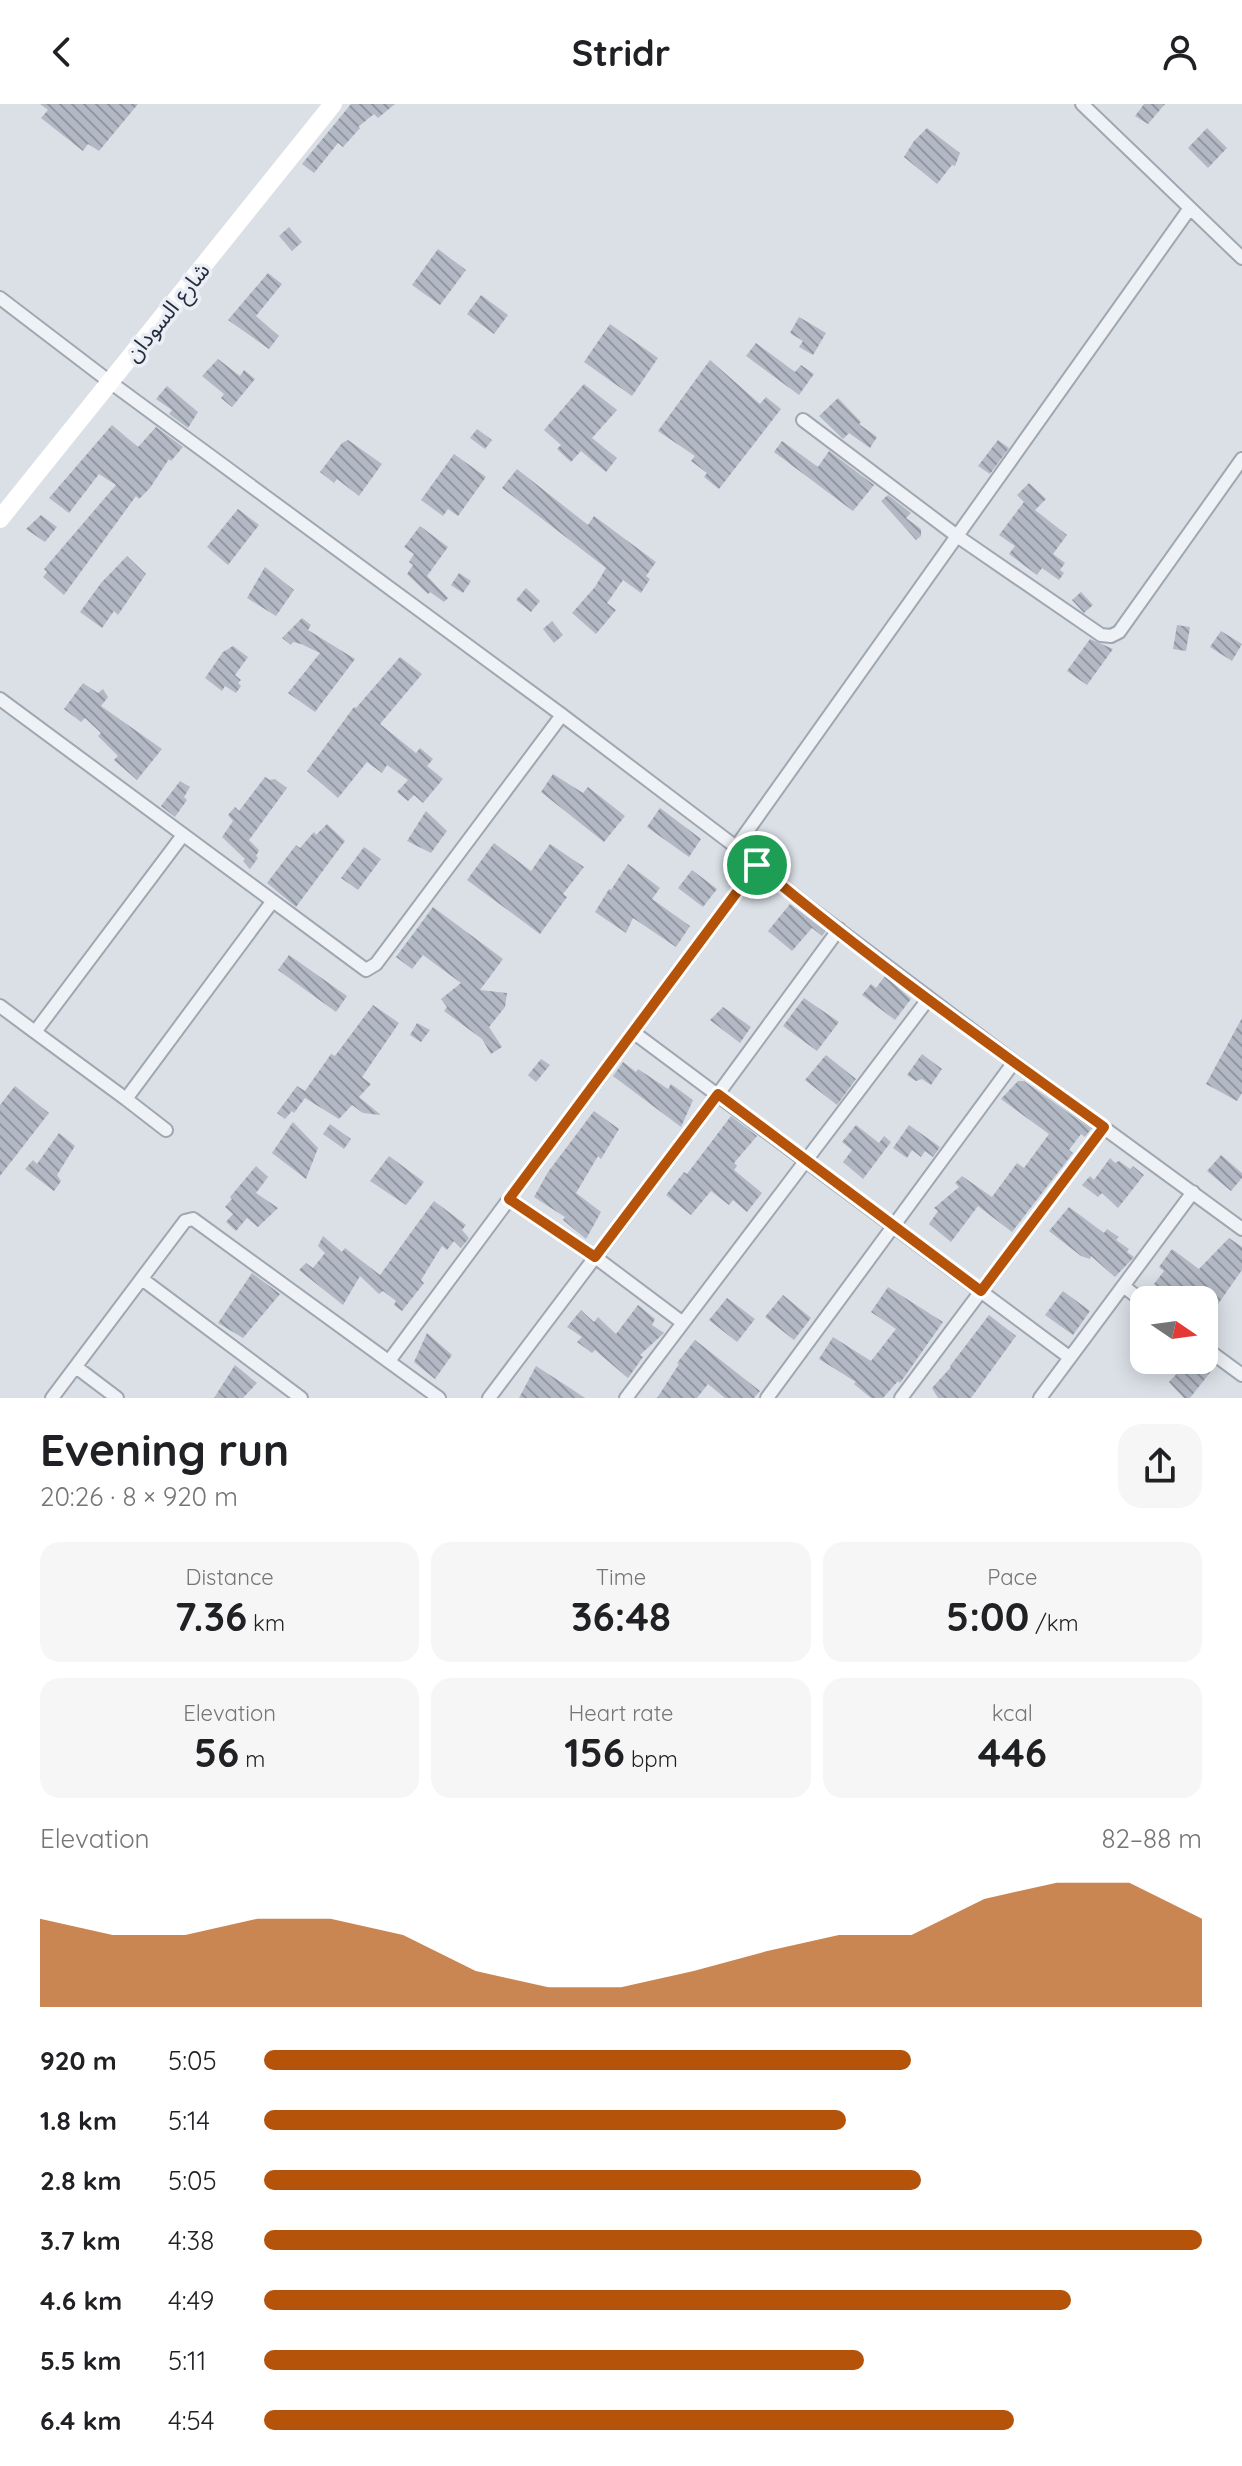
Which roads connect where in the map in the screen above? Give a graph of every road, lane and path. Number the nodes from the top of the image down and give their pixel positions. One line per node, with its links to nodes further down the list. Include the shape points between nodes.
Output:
1 (333, 104): 6 (main road, شارع السودان)
2 (1082, 104): 3 (street)
3 (1190, 208): 4 (street); 10 (street)
4 (1242, 258)
5 (0, 298): 6 (street)
6 (110, 382): 9 (main road, شارع السودان); 12 (street)
7 (803, 420): 10 (street)
8 (1242, 459): 10 (street, via 1119,632 1111,636 1101,635)
9 (0, 519)
10 (957, 536): 14 (street)
11 (0, 699): 13 (street)
12 (562, 715): 14 (street); 16 (street, via 369,969)
13 (183, 835): 16 (street); 20 (street)
14 (736, 847): 15 (street)
15 (757, 865): 17 (street); 21 (street)
16 (272, 902): 24 (street)
17 (839, 929): 18 (street); 23 (street)
18 (929, 998): 22 (street); 27 (street)
19 (0, 1006): 20 (street)
20 (35, 1032): 24 (street)
21 (633, 1032): 23 (street); 29 (street)
22 (1014, 1062): 25 (street); 30 (street)
23 (718, 1094): 27 (street); 32 (street)
24 (126, 1099): 26 (street)
25 (1104, 1127): 28 (street); 35 (street)
26 (166, 1130)
27 (806, 1160): 30 (street); 37 (street)
28 (1193, 1192): 31 (street); 34 (street)
29 (509, 1199): 32 (street); 40 (street)
30 (895, 1226): 35 (street); 43 (street)
31 (1242, 1229)
32 (595, 1257): 37 (street); 48 (street)
33 (142, 1279): 40 (street, via 185,1221 193,1219); 41 (street); 46 (street)
34 (1123, 1286): 36 (street); 38 (street)
35 (981, 1291): 38 (street); 50 (street)
36 (1130, 1291)
37 (683, 1323): 49 (street)
38 (1069, 1357): 51 (street)
39 (1218, 1357): 42 (street)
40 (389, 1361): 47 (street)
41 (76, 1367): 44 (street); 45 (street)
42 (1242, 1375)
43 (772, 1396)
44 (52, 1398)
45 (117, 1398)
46 (301, 1398)
47 (439, 1398)
48 (489, 1398)
49 (626, 1398)
50 (901, 1398)
51 (1040, 1398)

